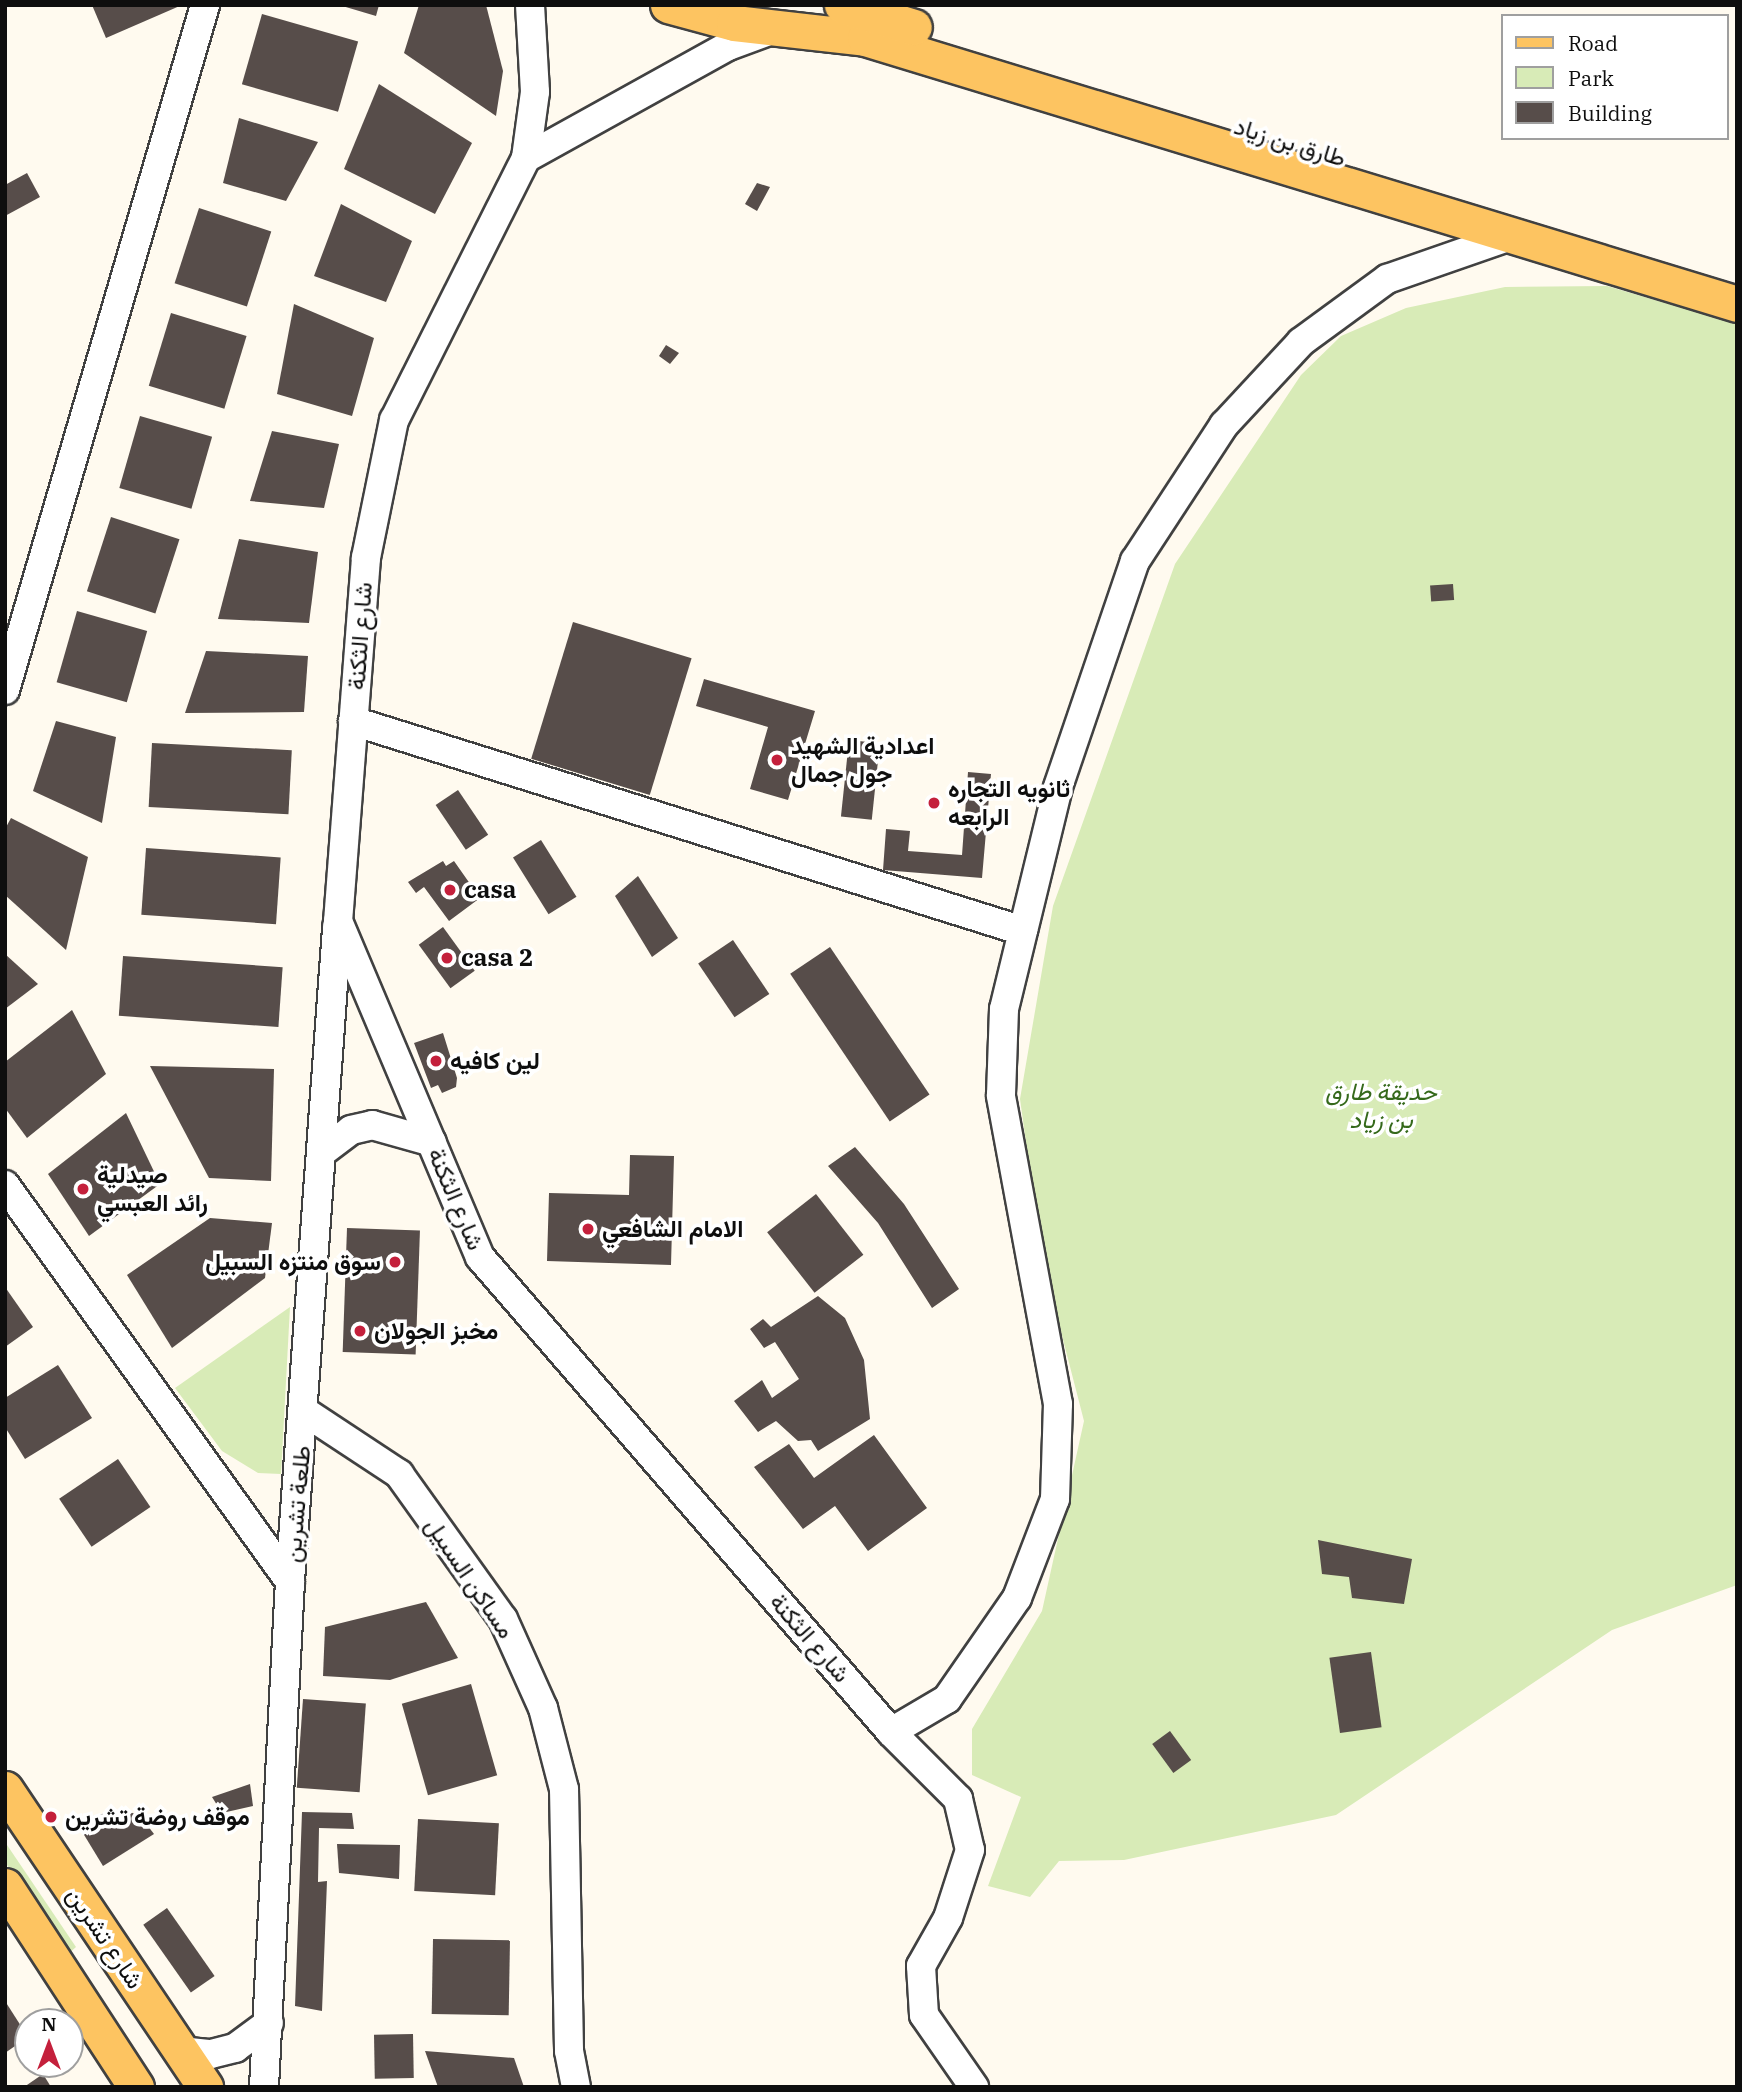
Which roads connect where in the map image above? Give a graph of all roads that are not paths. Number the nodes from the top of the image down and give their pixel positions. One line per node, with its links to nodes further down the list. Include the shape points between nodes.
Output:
1 (205, 5): 10 (street)
2 (530, 5): 6 (street, شارع الثكنة, via 536,92)
3 (668, 5): 5 (main road)
4 (842, 5): 8 (main road, طارق بن زياد)
5 (734, 25): 6 (street); 7 (main road, via 785,25 865,38)
6 (526, 158): 11 (street, شارع الثكنة, via 394,420 366,558)
7 (1516, 234): 9 (main road); 13 (street, via 1387,279 1301,342 1224,425 1135,561 1058,787)
8 (1737, 280)
9 (1737, 304)
10 (5, 690)
11 (353, 721): 12 (street, شارع الثكنة); 13 (street, via 485,758)
12 (338, 921): 14 (street, شارع الثكنة); 15 (street, طلعة تشرين)
13 (1023, 931): 19 (street, via 1004,1009 1001,1095 1058,1404 1055,1499 1017,1598 955,1688 947,1699)
14 (432, 1142): 15 (street, via 372,1125 351,1130); 19 (street, شارع الثكنة, via 480,1257)
15 (322, 1152): 17 (street, طلعة تشرين)
16 (5, 1185): 18 (street)
17 (305, 1412): 18 (street, طلعة تشرين); 29 (street, مساكن السبيل, via 399,1474 503,1619 543,1708 564,1789 569,2051)
18 (290, 1581): 24 (street, طلعة تشرين)
19 (891, 1732): 30 (street, شارع الثكنة, via 958,1799 970,1850 948,1918 921,1966 924,2015)
20 (5, 1789): 22 (main road, شارع تشرين)
21 (5, 1886): 23 (main road)
22 (118, 1958): 23 (main road); 25 (main road, شارع تشرين)
23 (71, 1988): 26 (main road)
24 (269, 2023): 25 (street, via 235,2048 211,2053); 28 (street, طلعة تشرين)
25 (180, 2051): 27 (main road, شارع تشرين)
26 (136, 2087)
27 (205, 2087)
28 (264, 2087)
29 (576, 2087)
30 (974, 2087)

